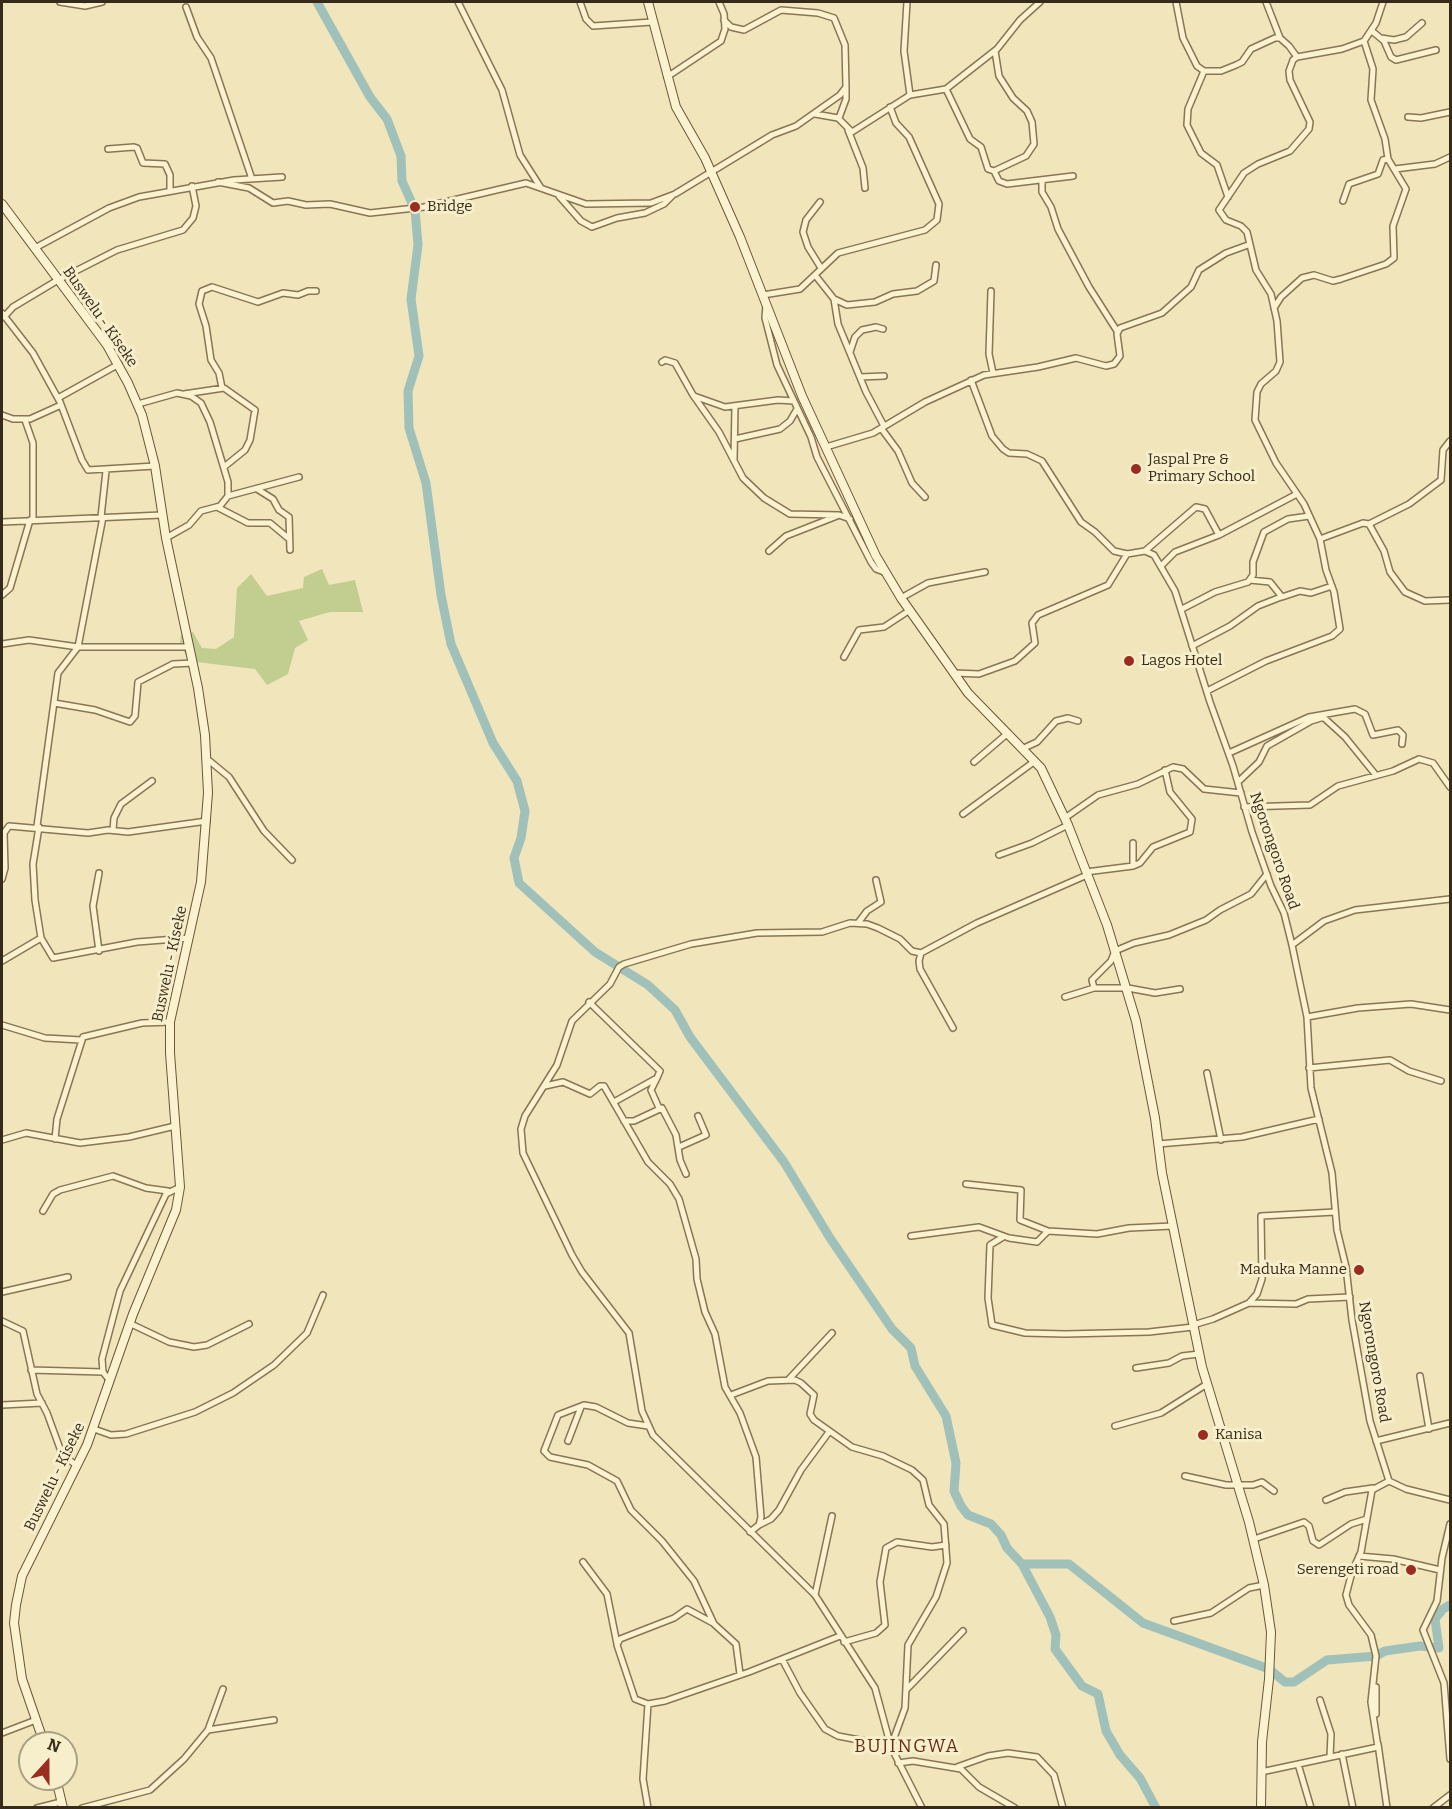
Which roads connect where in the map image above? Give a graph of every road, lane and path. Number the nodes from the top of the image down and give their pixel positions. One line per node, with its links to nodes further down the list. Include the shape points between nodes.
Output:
1 (60, 2): 2 (street, via 85,6)
2 (102, 2)
3 (458, 2): 46 (street, via 502,90 520,155)
4 (580, 2): 14 (street, via 593,26)
5 (648, 2): 14 (street)
6 (719, 2): 13 (street)
7 (907, 2): 27 (street, via 904,51)
8 (1040, 2): 21 (street)
9 (1176, 2): 23 (street, via 1183,38)
10 (1266, 2): 17 (street)
11 (1383, 2): 16 (street)
12 (186, 7): 42 (street, via 197,37 211,58)
13 (724, 20): 24 (street, via 721,41); 25 (street, via 731,27 744,30 781,10 834,18 845,45)
14 (652, 22): 24 (street)
15 (1422, 23): 18 (street, via 1406,37)
16 (1372, 31): 18 (street); 19 (street)
17 (1280, 38): 22 (street); 23 (street, via 1254,47 1242,62 1228,69)
18 (1381, 38): 20 (street, via 1396,60)
19 (1364, 41): 22 (street); 36 (street, via 1373,69 1370,94)
20 (1436, 50)
21 (994, 51): 26 (street); 38 (street, via 999,76 1012,98 1027,111 1034,131 1030,153)
22 (1297, 57): 51 (street, via 1290,66 1290,80 1310,126 1293,149 1244,173)
23 (1204, 72): 51 (street, via 1188,109 1187,125 1201,153 1218,165)
24 (667, 77): 39 (street, via 681,118)
25 (846, 87): 30 (street); 32 (street)
26 (946, 89): 27 (street); 38 (street, via 970,139 981,147 987,170)
27 (910, 95): 28 (street)
28 (890, 107): 33 (street, via 858,130); 58 (street, via 939,204 938,220 925,230 854,247)
29 (1450, 112): 31 (street)
30 (815, 114): 32 (street); 39 (street)
31 (1408, 117)
32 (839, 118): 33 (street)
33 (848, 130): 47 (street, via 863,168)
34 (108, 149): 48 (street, via 134,147 143,163 165,164)
35 (1450, 156): 37 (street, via 1435,164)
36 (1388, 159): 37 (street); 52 (street, via 1383,160 1378,174 1349,184)
37 (1395, 169): 66 (street, via 1406,194 1393,226 1392,260 1333,280 1308,275)
38 (993, 171): 43 (street, via 999,181 1007,184)
39 (711, 173): 50 (street); 63 (street)
40 (1073, 176): 43 (street)
41 (282, 177): 42 (street)
42 (252, 179): 44 (street)
43 (1042, 180): 69 (street, via 1042,192 1058,229)
44 (218, 182): 45 (street); 46 (street, via 249,188 277,204 330,204 370,213 424,207 526,183)
45 (192, 186): 48 (street); 60 (street, via 196,206 193,218 183,230 117,250)
46 (541, 188): 49 (street)
47 (865, 188)
48 (170, 190): 56 (street, via 109,208)
49 (556, 193): 50 (street, via 586,204 644,204); 50 (street, via 591,227 645,213)
50 (675, 194)
51 (1228, 197): 55 (street, via 1220,214 1244,227)
52 (1343, 201)
53 (820, 202): 58 (street, via 806,220 803,232)
54 (2, 204): 56 (street, Buswelu - Kiseke)
55 (1248, 245): 66 (street); 69 (street, via 1226,252 1199,270 1191,287 1162,313)
56 (35, 248): 60 (street, Buswelu - Kiseke)
57 (936, 265): 64 (street, via 934,282 917,291 847,305)
58 (821, 268): 59 (street)
59 (815, 275): 63 (street, via 800,288); 64 (street)
60 (58, 280): 67 (street); 72 (street, Buswelu - Kiseke)
61 (316, 291): 77 (street, via 298,296 283,293 258,302 212,287 202,291 199,304 211,360)
62 (990, 291): 73 (street, via 989,354)
63 (763, 295): 65 (street)
64 (834, 299): 70 (street, via 835,314)
65 (766, 304): 81 (street, via 764,311 775,356); 91 (street)
66 (1274, 308): 98 (street, via 1280,362 1259,387 1254,415)
67 (3, 315): 80 (street, via 33,353)
68 (883, 329): 70 (street, via 862,330)
69 (1117, 331): 73 (street, via 1121,350 1114,364 1106,366 1076,358)
70 (850, 352): 75 (street)
71 (662, 362): 79 (street, via 675,363)
72 (119, 364): 80 (street); 82 (street, Buswelu - Kiseke)
73 (993, 373): 76 (street)
74 (884, 376): 75 (street)
75 (860, 377): 88 (street)
76 (971, 380): 88 (street); 118 (street, via 992,435 1003,449 1042,461 1078,520 1110,549)
77 (222, 388): 78 (street); 94 (street, via 254,408 255,413 245,450)
78 (183, 394): 82 (street); 94 (street, via 206,411)
79 (693, 395): 84 (street, via 716,406); 92 (street)
80 (58, 398): 83 (street)
81 (794, 401): 84 (street); 85 (street)
82 (138, 404): 93 (street, Buswelu - Kiseke)
83 (62, 405): 87 (street); 95 (street, via 85,467 94,472)
84 (735, 406): 89 (street)
85 (797, 409): 89 (street, via 780,429); 102 (street)
86 (2, 415): 87 (street)
87 (25, 420): 108 (street, via 33,443)
88 (882, 427): 91 (street, via 864,437); 100 (street, via 912,483)
89 (735, 439): 92 (street)
90 (1450, 441): 110 (street, via 1443,450 1441,480 1409,504)
91 (826, 447): 120 (street)
92 (734, 462): 104 (street, via 752,487 783,512)
93 (155, 466): 95 (street); 103 (street, Buswelu - Kiseke)
94 (224, 467): 99 (street)
95 (106, 471): 106 (street)
96 (298, 477): 97 (street)
97 (256, 489): 99 (street); 113 (street, via 273,499 289,517)
98 (1295, 495): 105 (street); 111 (street)
99 (228, 496): 101 (street)
100 (925, 497)
101 (217, 507): 112 (street, via 201,511 189,525); 113 (street, via 248,523 270,523)
102 (846, 510): 104 (street); 107 (street)
103 (162, 515): 106 (street); 112 (street, Buswelu - Kiseke)
104 (839, 515): 107 (street); 116 (street, via 786,536)
105 (1309, 516): 114 (street); 122 (street, via 1288,519 1264,532)
106 (102, 517): 108 (street); 132 (street)
107 (850, 519): 120 (street, via 871,562)
108 (32, 520): 109 (street); 124 (street, via 10,588)
109 (2, 522)
110 (1369, 524): 114 (street); 127 (street, via 1390,572 1405,592 1425,601)
111 (1219, 535): 117 (street, via 1205,509 1196,507); 119 (street, via 1175,552)
112 (166, 538): 133 (street, Buswelu - Kiseke)
113 (288, 538): 115 (street)
114 (1320, 539): 123 (street)
115 (290, 550)
116 (769, 551)
117 (1145, 551): 118 (street); 119 (street, Ngorongoro Road)
118 (1127, 554): 136 (street, via 1108,585 1035,618 1035,643 1016,661 979,674)
119 (1162, 565): 128 (street, Ngorongoro Road)
120 (884, 572): 126 (street)
121 (985, 572): 126 (street, via 928,584)
122 (1250, 580): 125 (street, via 1270,582); 128 (street)
123 (1332, 586): 125 (street); 137 (street, via 1339,632 1266,661)
124 (2, 595)
125 (1281, 597): 131 (street, via 1258,606)
126 (901, 598): 129 (street)
127 (1450, 600)
128 (1182, 609): 131 (street, Ngorongoro Road)
129 (910, 610): 134 (street, via 885,627 859,630); 136 (street)
130 (2, 644): 132 (street, via 29,640)
131 (1192, 646): 137 (street, Ngorongoro Road)
132 (78, 647): 133 (street); 138 (street, via 58,673)
133 (189, 647): 135 (street, Buswelu - Kiseke)
134 (844, 657)
135 (193, 663): 138 (street, via 173,664 138,682 135,716 130,722 95,710); 145 (street, Buswelu - Kiseke)
136 (954, 673): 141 (street, via 979,706)
137 (1207, 691): 144 (street, Ngorongoro Road)
138 (54, 704): 158 (street)
139 (1322, 715): 142 (street, via 1358,710 1367,717 1373,735 1398,730 1403,735); 144 (street); 149 (street); 151 (street, via 1267,746 1259,762)
140 (1078, 721): 143 (street, via 1056,721 1037,742)
141 (1008, 733): 143 (street); 146 (street)
142 (1402, 744)
143 (1024, 748): 147 (street)
144 (1229, 753): 151 (street, Ngorongoro Road)
145 (206, 758): 156 (street, Buswelu - Kiseke); 162 (street, via 229,777 264,831)
146 (974, 762)
147 (1035, 762): 155 (street); 157 (street, via 1051,785)
148 (1166, 770): 153 (street, via 1183,769 1204,789); 157 (street, via 1127,789 1098,795); 163 (street, via 1170,792 1192,819 1190,832 1153,847)
149 (1375, 774): 152 (street, via 1419,759 1432,763); 154 (street, via 1338,786 1304,806)
150 (152, 781): 159 (street, via 121,804)
151 (1238, 782): 153 (street, Ngorongoro Road)
152 (1450, 787)
153 (1241, 794): 154 (street, Ngorongoro Road)
154 (1244, 807): 166 (street, Ngorongoro Road)
155 (963, 814)
156 (207, 821): 159 (street, via 155,830); 172 (street, Buswelu - Kiseke, via 201,882)
157 (1067, 821): 161 (street, via 1032,843); 165 (street)
158 (38, 826): 159 (street, via 88,833); 167 (street, via 15,824 6,829); 171 (street, via 33,864)
159 (113, 830)
160 (1133, 843): 163 (street)
161 (999, 855)
162 (292, 860)
163 (1133, 866): 165 (street)
164 (99, 873): 174 (street, via 93,906)
165 (1086, 874): 175 (street); 176 (street)
166 (1267, 874): 173 (street, Ngorongoro Road, via 1282,906); 175 (street, via 1251,894 1206,920)
167 (2, 879)
168 (876, 880): 170 (street, via 881,902)
169 (1450, 899): 173 (street, via 1356,910 1324,921)
170 (858, 923): 176 (street, via 878,928); 182 (street, via 822,932 733,937 645,956 619,967 610,984)
171 (41, 938): 174 (street, via 56,960); 177 (street)
172 (189, 938): 174 (street, via 137,942); 185 (street, Buswelu - Kiseke)
173 (1292, 945): 184 (street, Ngorongoro Road)
174 (99, 951)
175 (1115, 951): 178 (street, via 1111,961 1092,980); 179 (street)
176 (921, 953): 187 (street, via 920,969)
177 (2, 961)
178 (1094, 988): 179 (street); 181 (street)
179 (1128, 988): 180 (street, via 1155,993); 203 (street)
180 (1180, 989)
181 (1065, 997)
182 (589, 1002): 191 (street, via 660,1071); 193 (street, via 572,1021 557,1065)
183 (1450, 1010): 184 (street, via 1411,1004)
184 (1307, 1017): 189 (street, Ngorongoro Road)
185 (170, 1022): 188 (street, via 100,1031); 199 (street, Buswelu - Kiseke)
186 (2, 1025): 188 (street, via 45,1038)
187 (953, 1028)
188 (81, 1040): 200 (street, via 57,1119)
189 (1309, 1068): 192 (street, via 1390,1060); 197 (street, Ngorongoro Road)
190 (1207, 1073): 202 (street)
191 (657, 1078): 194 (street); 195 (street, via 651,1090)
192 (1441, 1081)
193 (545, 1086): 194 (street, via 562,1082 590,1094 603,1085); 238 (street, via 525,1116 521,1129 523,1153 582,1272 629,1333 636,1385)
194 (614, 1102): 198 (street)
195 (659, 1108): 198 (street, via 634,1121); 204 (street, via 665,1113)
196 (698, 1116): 204 (street, via 706,1135)
197 (1319, 1119): 202 (street); 210 (street, Ngorongoro Road, via 1332,1173)
198 (624, 1121): 233 (street, via 648,1162 679,1199 696,1259 705,1312 715,1334 725,1387)
199 (175, 1126): 200 (street, via 80,1143); 207 (street, Buswelu - Kiseke)
200 (55, 1139): 201 (street, via 26,1133)
201 (2, 1140)
202 (1221, 1140): 203 (street)
203 (1158, 1144): 211 (street)
204 (679, 1147): 205 (street)
205 (686, 1174)
206 (966, 1184): 212 (street, via 1021,1190 1020,1220)
207 (180, 1187): 208 (street); 221 (street, Buswelu - Kiseke, via 176,1210)
208 (168, 1191): 209 (street, via 113,1176 60,1190 53,1194); 228 (street, via 120,1291 105,1344)
209 (44, 1211)
210 (1335, 1212): 218 (street, Ngorongoro Road); 219 (street, via 1261,1216 1262,1279)
211 (1173, 1226): 212 (street, via 1097,1234); 223 (street)
212 (1048, 1231): 214 (street, via 1037,1242)
213 (911, 1236): 214 (street, via 979,1227)
214 (1003, 1237): 223 (street, via 990,1245 988,1298 992,1325 1026,1333 1065,1334 1149,1332)
215 (68, 1277): 216 (street)
216 (2, 1292)
217 (323, 1295): 240 (street, via 307,1333 274,1365 233,1393 195,1412 126,1434 111,1435)
218 (1350, 1297): 219 (street, via 1308,1299 1296,1304); 244 (street, Ngorongoro Road)
219 (1249, 1303): 223 (street)
220 (2, 1321): 227 (street, via 23,1332)
221 (129, 1323): 222 (street, via 169,1342 194,1347 207,1345); 231 (street, Buswelu - Kiseke)
222 (249, 1324)
223 (1193, 1326): 225 (street)
224 (832, 1334): 230 (street)
225 (1199, 1354): 226 (street); 232 (street)
226 (1136, 1368)
227 (31, 1370): 228 (street); 234 (street)
228 (103, 1372): 231 (street)
229 (1419, 1376): 241 (street)
230 (789, 1379): 233 (street, via 759,1382); 242 (street, via 813,1393 811,1416)
231 (110, 1381): 240 (street, Buswelu - Kiseke)
232 (1207, 1384): 239 (street, via 1161,1413); 248 (street)
233 (731, 1395): 255 (street, via 756,1457)
234 (42, 1403): 235 (street); 245 (street, via 62,1454)
235 (2, 1405)
236 (581, 1407): 238 (street, via 589,1405 627,1423); 243 (street); 266 (street, via 558,1415 544,1446 545,1454 588,1465 617,1481 636,1516 694,1581)
237 (1450, 1423): 241 (street)
238 (648, 1426): 257 (street, via 671,1455)
239 (1115, 1426)
240 (94, 1429): 245 (street, Buswelu - Kiseke)
241 (1429, 1429): 244 (street)
242 (829, 1432): 255 (street, via 778,1510); 259 (street, via 852,1447 883,1456 918,1475 929,1505 944,1524)
243 (568, 1441)
244 (1376, 1441): 247 (street, Ngorongoro Road)
245 (77, 1466): 279 (street, Buswelu - Kiseke, via 22,1576 16,1605 14,1623 22,1679)
246 (1185, 1476): 248 (street)
247 (1389, 1481): 249 (street); 252 (street)
248 (1238, 1486): 250 (street, via 1262,1482); 258 (street)
249 (1373, 1488): 251 (street, via 1345,1492); 254 (street)
250 (1274, 1491)
251 (1326, 1500)
252 (1450, 1500)
253 (832, 1516): 264 (street)
254 (1367, 1519): 258 (street, via 1319,1545 1304,1522); 260 (street)
255 (759, 1525): 257 (street)
256 (1450, 1527): 262 (street)
257 (750, 1532): 264 (street)
258 (1254, 1539): 263 (street)
259 (946, 1545): 269 (street, via 897,1542 886,1548 880,1582 885,1625 876,1633); 274 (street, via 947,1563 936,1597 908,1645)
260 (1359, 1556): 262 (street); 285 (street, via 1348,1582 1347,1601 1371,1635 1377,1665)
261 (583, 1562): 270 (street, via 608,1598)
262 (1440, 1570): 278 (street, via 1437,1601 1423,1630 1440,1670)
263 (1264, 1585): 265 (street, via 1249,1588 1211,1613); 293 (street, via 1271,1632)
264 (815, 1595): 268 (street)
265 (1174, 1621)
266 (714, 1624): 270 (street, via 687,1609 626,1636); 272 (street, via 736,1644)
267 (963, 1631): 274 (street)
268 (840, 1636): 269 (street); 271 (street)
269 (844, 1642): 286 (street, via 875,1688)
270 (617, 1644): 277 (street, via 634,1695)
271 (782, 1659): 272 (street); 286 (street, via 825,1729)
272 (740, 1674): 277 (street)
273 (223, 1689): 281 (street)
274 (906, 1690): 286 (street, via 905,1708)
275 (1450, 1696): 278 (street)
276 (1320, 1700): 288 (street, via 1331,1734)
277 (648, 1704): 299 (street, via 643,1779)
278 (1445, 1704): 284 (street)
279 (36, 1720): 282 (street, Buswelu - Kiseke); 283 (street)
280 (274, 1720): 281 (street)
281 (208, 1730): 298 (street, via 150,1790)
282 (40, 1731)
283 (2, 1733)
284 (1449, 1735): 289 (street)
285 (1378, 1747): 287 (street); 306 (street)
286 (892, 1750): 290 (street)
287 (1342, 1754): 288 (street); 305 (street)
288 (1330, 1757): 291 (street)
289 (1450, 1759)
290 (898, 1762): 292 (street); 300 (street)
291 (1298, 1764): 293 (street); 304 (street)
292 (957, 1767): 301 (street, via 979,1787); 302 (street, via 1008,1753 1037,1757 1054,1775)
293 (1261, 1772): 303 (street)
294 (59, 1791): 296 (street)
295 (1450, 1795): 307 (street)
296 (63, 1806): 297 (street)
297 (37, 1808)
298 (82, 1808)
299 (648, 1808)
300 (922, 1808)
301 (1015, 1808)
302 (1063, 1808)
303 (1261, 1808)
304 (1311, 1808)
305 (1353, 1808)
306 (1387, 1808)
307 (1433, 1808)

